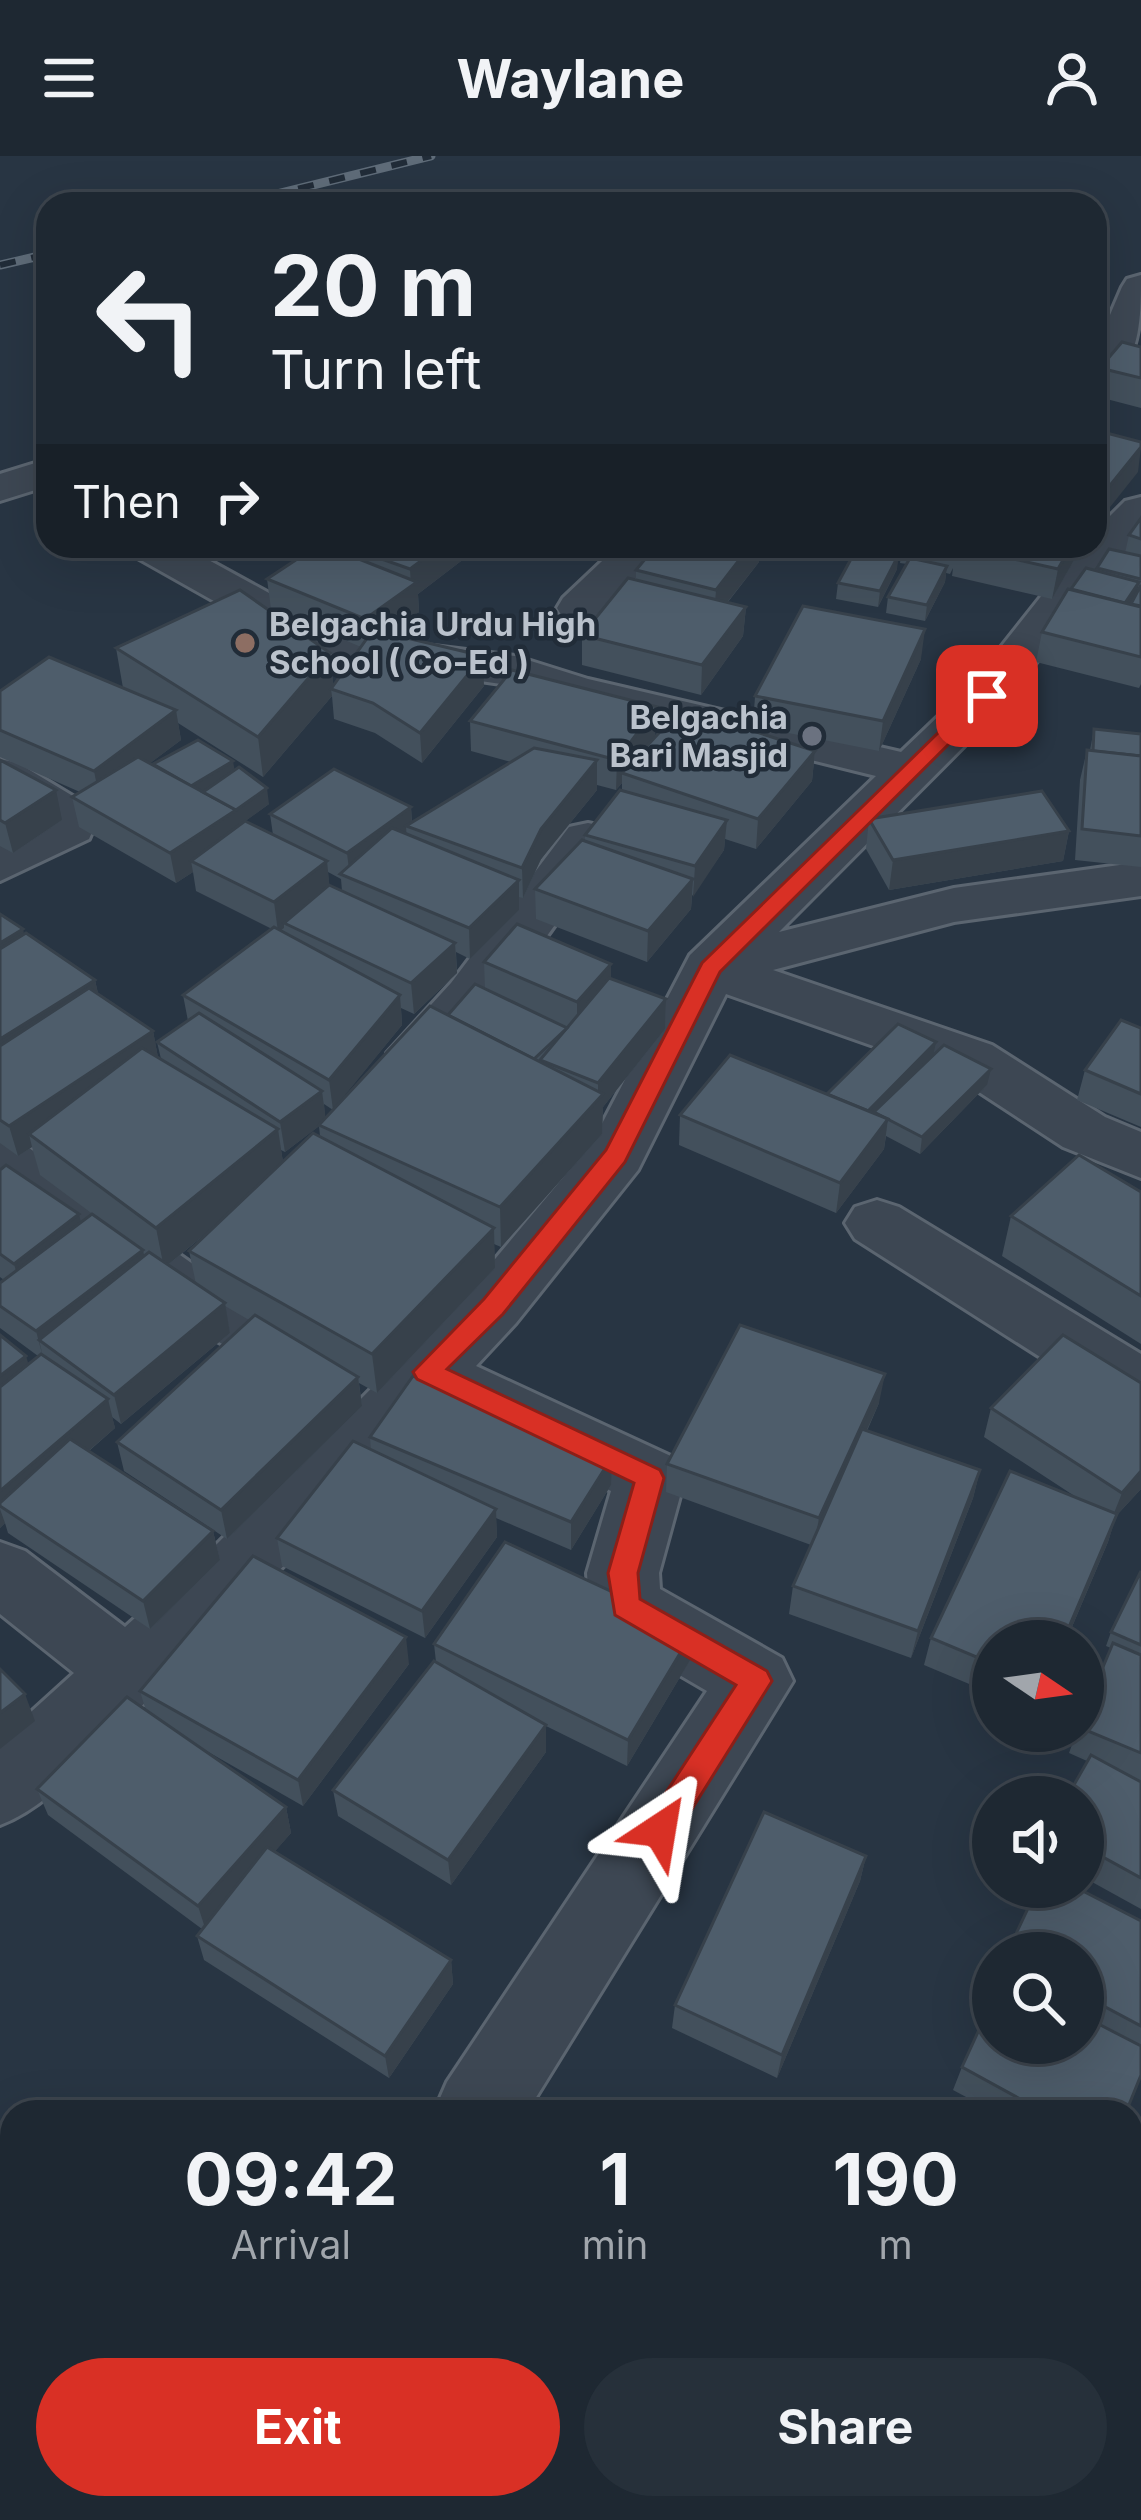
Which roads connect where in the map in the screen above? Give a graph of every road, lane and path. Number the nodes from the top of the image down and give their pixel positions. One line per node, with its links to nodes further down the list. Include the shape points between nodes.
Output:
1 (1141, 287): 2 (street)
2 (1116, 356)
3 (1141, 510): 4 (street)
4 (1107, 545)
5 (184, 558): 9 (street, via 279,592 366,652 515,671)
6 (632, 558): 8 (street)
7 (1094, 558): 10 (street, via 1076,577 1075,617)
8 (580, 608)
9 (651, 753): 10 (street); 15 (street, via 471,996)
10 (914, 770): 14 (street)
11 (0, 773): 12 (street, via 72,818 70,828)
12 (0, 864)
13 (1141, 879): 14 (street, via 954,905)
14 (710, 968): 16 (street, via 971,1059 1084,1132); 20 (street, via 616,1155 493,1306)
15 (375, 1096)
16 (1141, 1156)
17 (0, 1158): 20 (street)
18 (877, 1223): 19 (street)
19 (1141, 1387)
20 (409, 1391): 22 (street); 24 (street, via 650,1478 623,1573 625,1606 756,1681)
21 (0, 1572): 22 (street)
22 (129, 1673): 23 (street)
23 (0, 1790)
24 (486, 2100)

